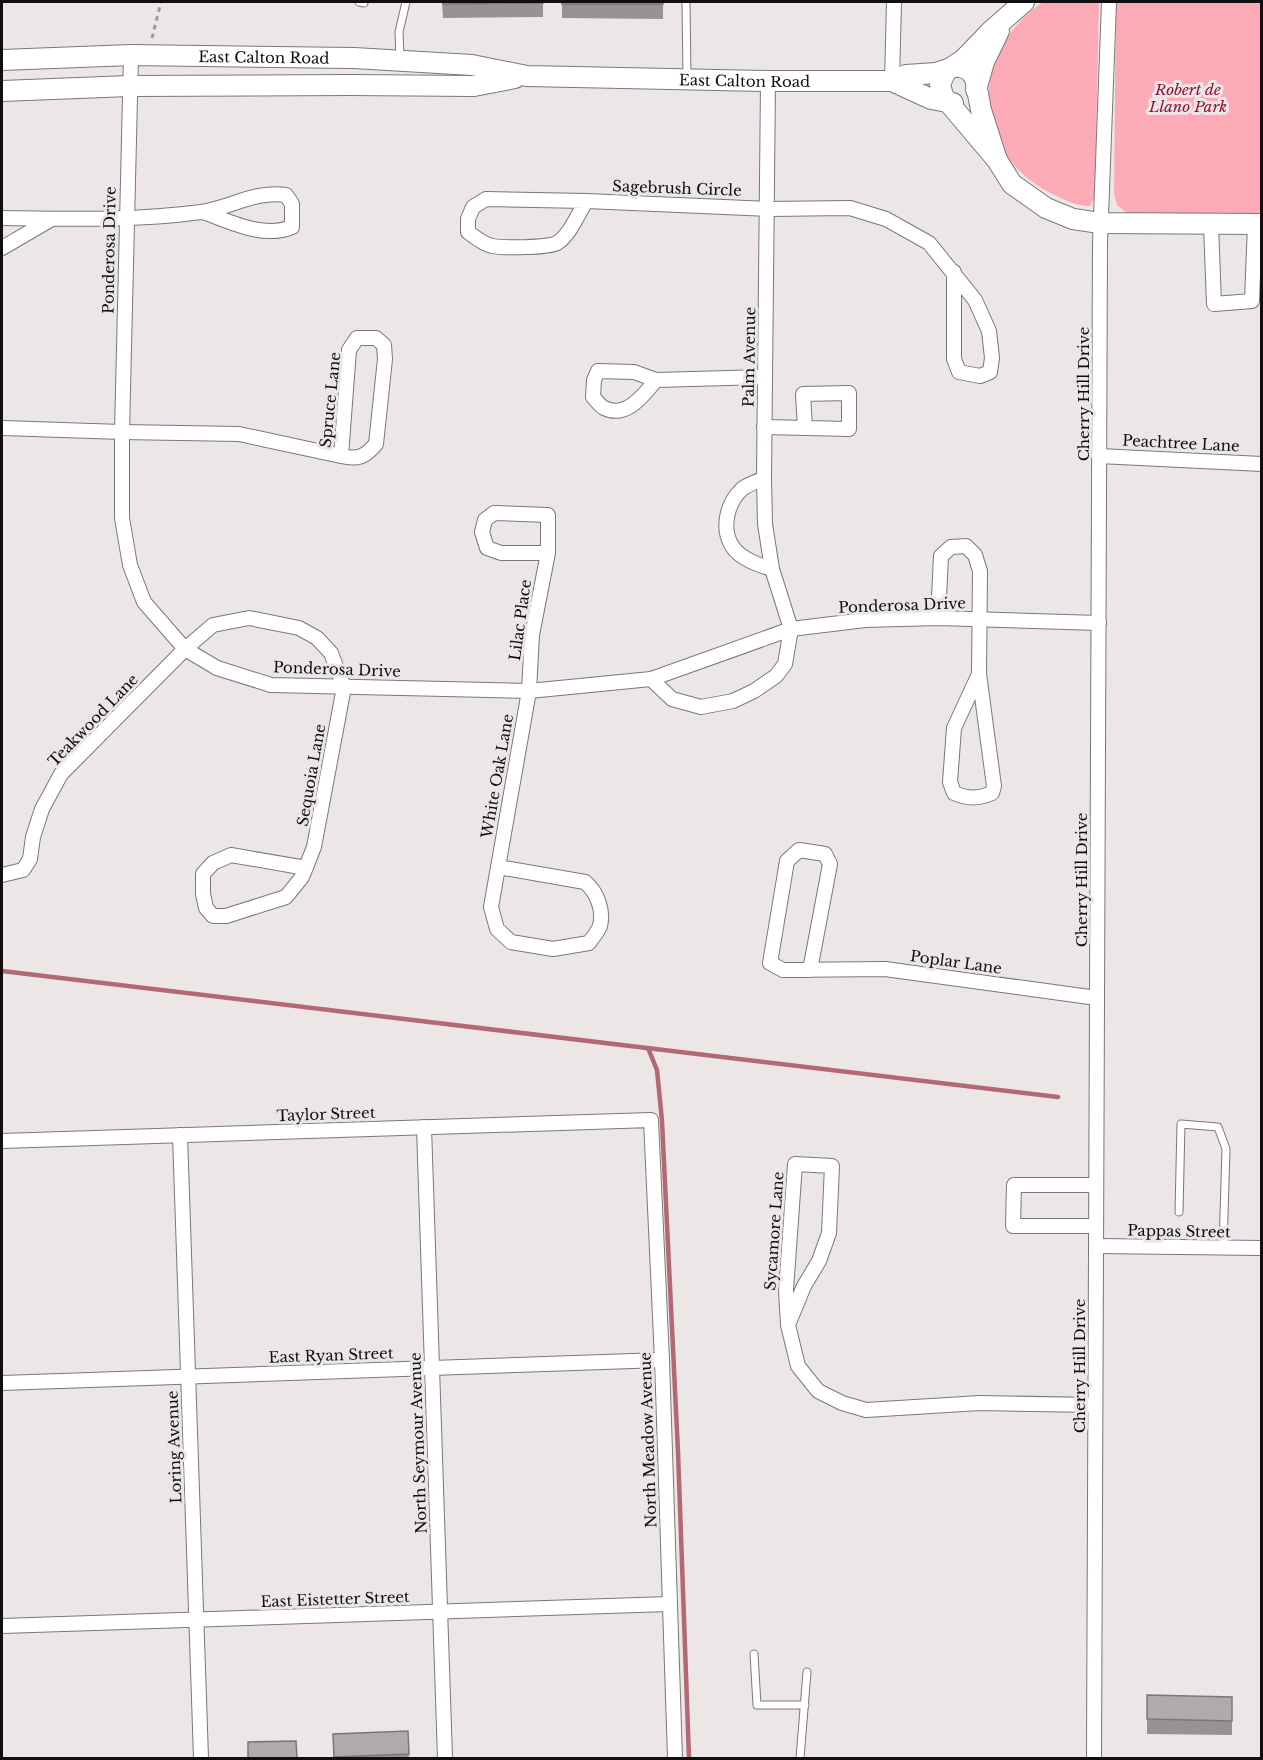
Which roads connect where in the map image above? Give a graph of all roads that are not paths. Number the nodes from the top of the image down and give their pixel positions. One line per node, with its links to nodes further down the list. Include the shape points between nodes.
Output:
1 (406, 2): 10 (lane, via 399,32)
2 (686, 2): 13 (lane)
3 (1024, 2): 6 (main road)
4 (1108, 2): 28 (street, Cherry Hill Drive)
5 (892, 3): 15 (street)
6 (1004, 21): 11 (main road); 18 (main road, via 984,62)
7 (131, 55): 8 (main road, East Calton Road); 9 (main road, East Calton Road); 17 (street, Ponderosa Drive)
8 (7, 58)
9 (354, 58): 10 (main road, East Calton Road); 16 (main road)
10 (400, 61): 12 (main road, East Calton Road, via 472,65)
11 (949, 69): 15 (main road, East Calton Road); 18 (main road, via 958,66 969,70); 20 (main road, via 940,84)
12 (527, 76): 13 (main road, East Calton Road); 16 (main road, East Calton Road, via 474,86)
13 (687, 79): 14 (main road, East Calton Road)
14 (768, 81): 15 (main road, East Calton Road); 23 (street, Palm Avenue)
15 (892, 81): 20 (main road, East Calton Road, via 931,99)
16 (350, 85): 17 (main road, East Calton Road)
17 (129, 86): 19 (main road, East Calton Road); 26 (street, Ponderosa Drive)
18 (978, 86): 20 (main road, via 965,102); 21 (main road, via 981,110)
19 (2, 91)
20 (948, 102): 21 (main road)
21 (997, 160): 28 (main road, via 1012,184 1046,208 1073,219)
22 (586, 201): 22 (street, Sagebrush Circle, via 486,200 473,207 468,232 492,246 540,247 556,243); 23 (street, Sagebrush Circle)
23 (768, 209): 32 (street, Sagebrush Circle, via 850,208 886,219 929,243); 33 (street, Palm Avenue)
24 (203, 212): 24 (street, via 251,229 281,231 292,227 292,204 286,195 271,193); 26 (street)
25 (2, 218): 27 (street)
26 (126, 218): 27 (street); 38 (street, Ponderosa Drive)
27 (50, 220): 31 (street)
28 (1100, 223): 29 (main road); 40 (street, Cherry Hill Drive)
29 (1211, 224): 30 (main road); 30 (street, via 1214,304 1252,301)
30 (1258, 224)
31 (2, 248)
32 (954, 272): 32 (street, Sagebrush Circle, via 954,359 958,372 980,376 990,372 989,331 975,300)
33 (765, 377): 34 (street); 35 (street, Palm Avenue)
34 (656, 380)
35 (764, 427): 37 (street); 42 (street, Palm Avenue)
36 (2, 428): 38 (street, Spruce Lane)
37 (805, 428)
38 (122, 432): 39 (street, Spruce Lane, via 239,434); 49 (street, Ponderosa Drive, via 122,518 130,565 144,602)
39 (341, 456): 39 (street, Spruce Lane, via 355,459 367,455 376,444 385,359 384,345 376,338 357,338 349,350)
40 (1099, 456): 41 (street, Peachtree Lane); 47 (street, Cherry Hill Drive)
41 (1262, 464)
42 (764, 478): 44 (street, Palm Avenue, via 765,524); 44 (street, via 744,488 731,502 725,527 732,547 751,562)
43 (548, 553): 43 (street, Lilac Place, via 548,515 494,513 485,520 487,548 501,553); 53 (street, Lilac Place, via 532,635)
44 (772, 569): 48 (street, Palm Avenue)
45 (938, 618): 46 (street, Ponderosa Drive); 46 (street, via 941,556 951,547 966,546 975,555 980,571); 48 (street, Ponderosa Drive, via 865,620)
46 (981, 619): 47 (street, Ponderosa Drive); 50 (street)
47 (1099, 623): 58 (street, Cherry Hill Drive)
48 (792, 629): 51 (street, Ponderosa Drive); 51 (street, via 785,664 776,676 733,702 701,707 672,699)
49 (185, 649): 52 (street, Ponderosa Drive, via 217,668 271,685); 52 (street, Teakwood Lane, via 213,625 249,618 299,628 317,638 330,653); 56 (street, Teakwood Lane, via 61,774 42,809 30,859 23,870)
50 (979, 674): 50 (street, via 954,728 950,782 954,793 966,798 981,798 992,792 994,786)
51 (651, 680): 53 (street, Ponderosa Drive)
52 (344, 687): 53 (street, Ponderosa Drive); 55 (street, Sequoia Lane, via 314,847)
53 (529, 691): 54 (street, White Oak Lane)
54 (498, 867): 54 (street, White Oak Lane, via 491,907 497,929 511,942 553,949 589,943 600,928 601,910 594,890 585,882)
55 (306, 868): 55 (street, Sequoia Lane, via 231,855 213,863 203,874 206,908 213,916 226,916 286,897)
56 (2, 875)
57 (810, 970): 57 (street, Poplar Lane, via 830,864 825,855 799,850 787,861 770,963 783,970); 58 (street, Poplar Lane, via 885,969)
58 (1097, 998): 63 (street, Cherry Hill Drive)
59 (651, 1120): 60 (street, Taylor Street); 70 (street, North Meadow Avenue)
60 (424, 1127): 61 (street, Taylor Street); 71 (street, North Seymour Avenue)
61 (180, 1135): 62 (street, Taylor Street); 72 (street, Loring Avenue)
62 (2, 1141)
63 (1096, 1185): 65 (street, Cherry Hill Drive); 65 (street, via 1014,1185 1013,1226)
64 (1179, 1212): 67 (lane, via 1181,1124 1218,1127 1226,1149)
65 (1096, 1226): 66 (street, Cherry Hill Drive)
66 (1096, 1246): 67 (street, Pappas Street); 74 (street, Cherry Hill Drive)
67 (1222, 1248): 68 (street, Pappas Street)
68 (1262, 1248)
69 (788, 1325): 69 (street, Sycamore Lane, via 829,1233 832,1166 795,1164 786,1290); 74 (street, Sycamore Lane, via 798,1366 818,1391 842,1404 866,1410 980,1403)
70 (662, 1360): 71 (street, East Ryan Street); 75 (street, North Meadow Avenue)
71 (432, 1368): 72 (street, East Ryan Street); 76 (street, North Seymour Avenue)
72 (188, 1377): 73 (street, East Ryan Street); 77 (street, Loring Avenue)
73 (2, 1383)
74 (1095, 1405): 86 (street, Cherry Hill Drive)
75 (669, 1604): 76 (street, East Eistetter Street); 84 (street, North Meadow Avenue)
76 (440, 1612): 77 (street, East Eistetter Street); 83 (street, North Seymour Avenue)
77 (197, 1620): 78 (street, East Eistetter Street); 82 (street, Loring Avenue)
78 (2, 1626)
79 (754, 1654): 81 (lane, via 757,1705)
80 (807, 1672): 81 (lane)
81 (805, 1705): 85 (lane)
82 (201, 1758)
83 (445, 1758)
84 (675, 1758)
85 (800, 1758)
86 (1094, 1758)

